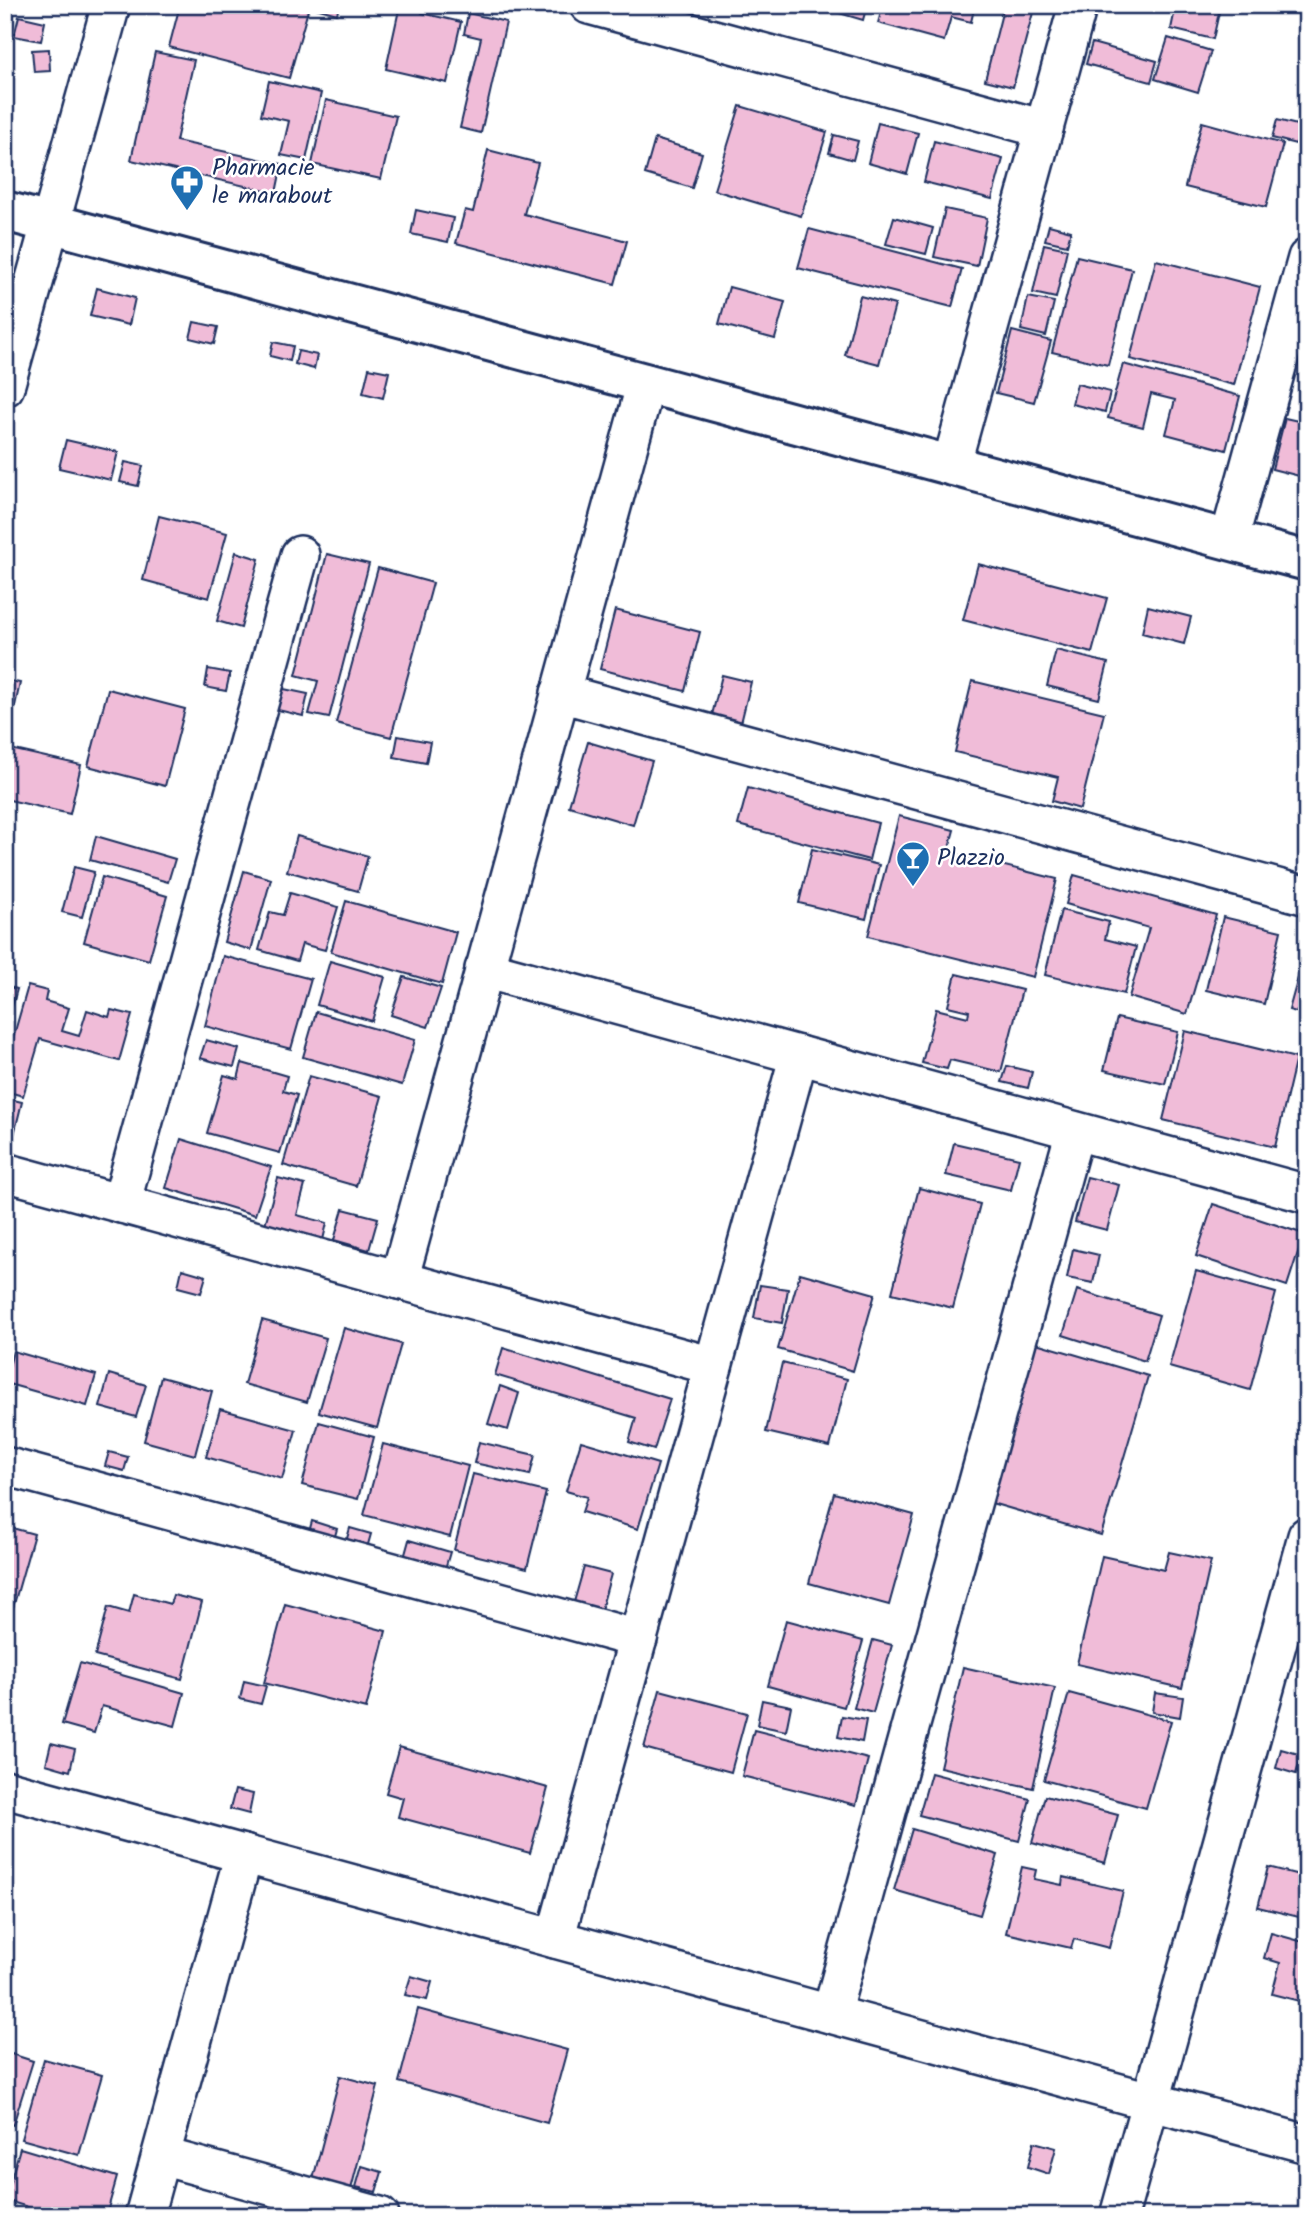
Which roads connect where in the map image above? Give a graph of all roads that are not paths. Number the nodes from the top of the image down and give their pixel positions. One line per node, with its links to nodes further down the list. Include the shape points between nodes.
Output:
1 (111, 5): 6 (street)
2 (589, 5): 4 (street)
3 (1079, 5): 4 (street)
4 (1044, 130): 10 (street)
5 (5, 211): 6 (main road)
6 (50, 223): 8 (main road); 9 (street)
7 (1307, 258): 11 (street)
8 (646, 383): 10 (main road); 14 (street)
9 (5, 387)
10 (951, 466): 11 (main road)
11 (1229, 540): 13 (main road)
12 (300, 555): 21 (street)
13 (1307, 561)
14 (561, 693): 15 (street); 16 (street)
15 (1307, 896)
16 (484, 969): 17 (street); 22 (street)
17 (799, 1055): 18 (street); 23 (street)
18 (1075, 1131): 20 (street); 30 (street)
19 (5, 1172): 21 (street)
20 (1307, 1194)
21 (121, 1204): 22 (street)
22 (398, 1280): 23 (street)
23 (713, 1366): 26 (street)
24 (5, 1466): 26 (street)
25 (1307, 1536): 31 (street)
26 (638, 1639): 29 (street)
27 (5, 1789): 28 (street)
28 (244, 1854): 29 (street); 33 (street)
29 (555, 1939): 30 (street)
30 (831, 2014): 31 (street)
31 (1151, 2101): 32 (street); 36 (street)
32 (1307, 2144)
33 (161, 2156): 34 (street); 35 (street)
34 (144, 2216)
35 (380, 2216)
36 (1119, 2216)

